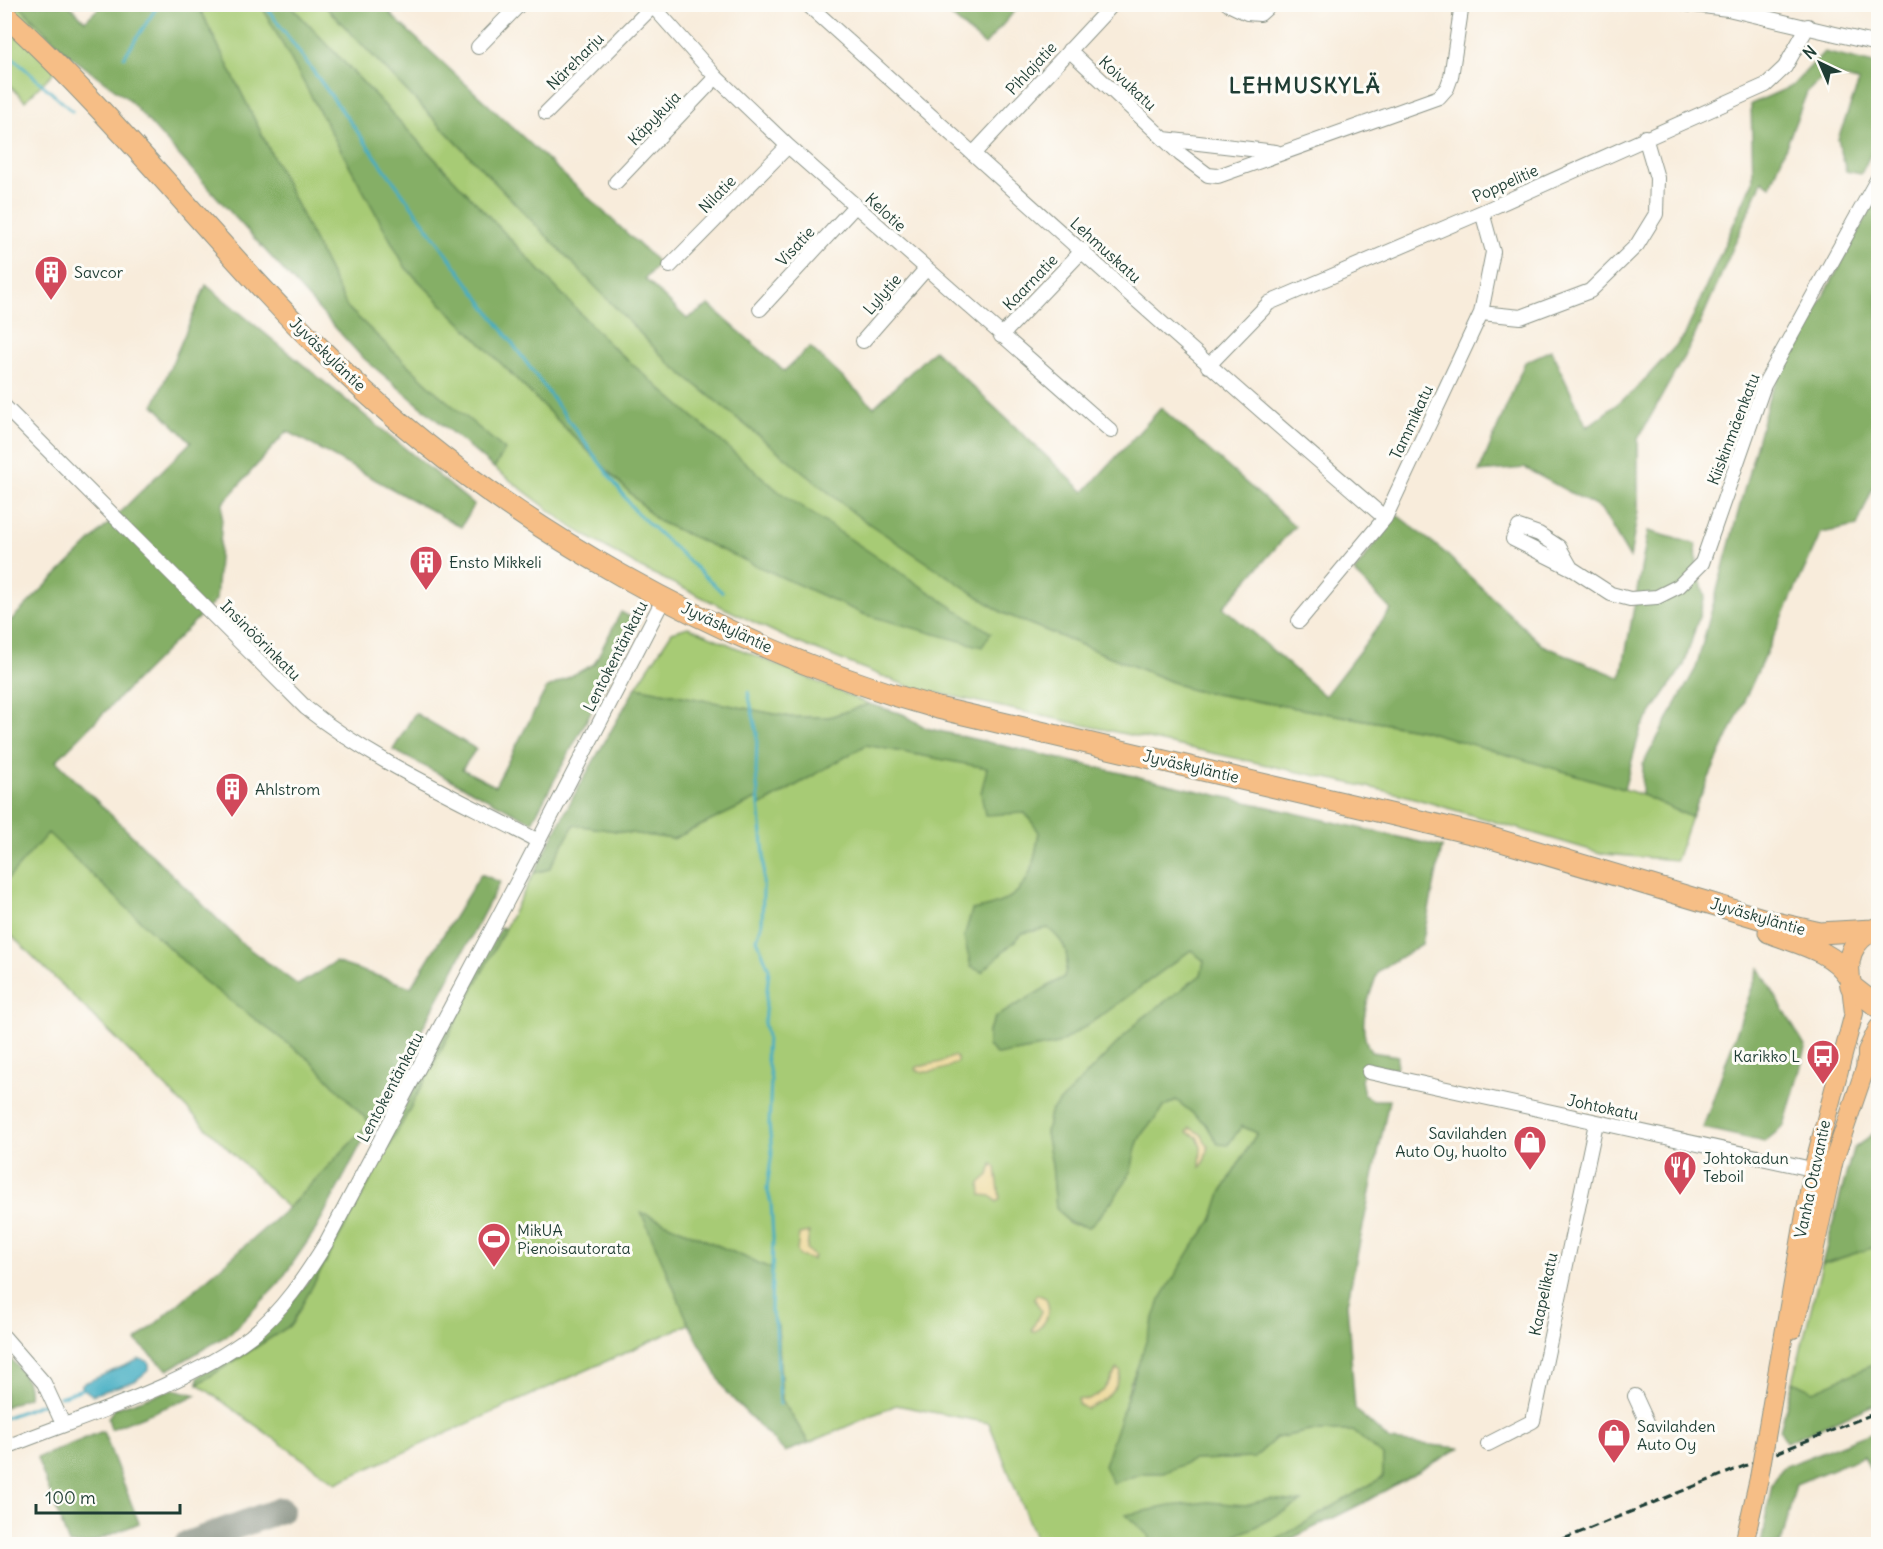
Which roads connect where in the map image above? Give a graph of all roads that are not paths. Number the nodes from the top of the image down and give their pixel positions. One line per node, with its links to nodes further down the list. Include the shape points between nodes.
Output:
1 (520, 4): 12 (street)
2 (807, 4): 20 (street, Lehmuskatu)
3 (1113, 4): 13 (street, Pihlajatie)
4 (1228, 4): 5 (street, via 1260,14)
5 (1271, 4)
6 (1462, 4): 19 (street, Koivukatu, via 1451,77 1439,97)
7 (1686, 4): 10 (street)
8 (652, 6): 14 (street, Kelotie); 15 (street, Näreharju)
9 (4, 14): 37 (highway, Jyväskyläntie, via 102,111 281,308 406,428 520,512)
10 (1808, 26): 11 (street); 16 (street, Poppelitie, via 1785,67 1766,85)
11 (1878, 44)
12 (478, 47)
13 (1069, 50): 17 (street, Koivukatu); 20 (street, Pihlajatie)
14 (716, 77): 18 (street, Kelotie); 22 (street, Käpykuja)
15 (546, 113)
16 (1645, 137): 24 (street, Poppelitie); 29 (street, via 1657,178 1656,214 1637,245 1590,291 1521,317)
17 (1164, 139): 19 (street, Koivukatu); 19 (street, Koivukatu, via 1208,175 1218,176)
18 (788, 146): 23 (street, Kelotie); 26 (street, Nilatie)
19 (1279, 153)
20 (974, 154): 25 (street, Lehmuskatu)
21 (1878, 178): 36 (street, Kiiskinmäenkatu, via 1764,385 1702,563 1672,590 1657,597 1630,599 1611,594)
22 (616, 182)
23 (855, 206): 27 (street, Kelotie); 28 (street, Visatie)
24 (1482, 212): 29 (street, Tammikatu, via 1493,252); 32 (street, Poppelitie, via 1269,303)
25 (1083, 250): 30 (street, Kaarnatie); 32 (street, Lehmuskatu)
26 (670, 266)
27 (926, 270): 30 (street, Kelotie); 31 (street, Lylytie)
28 (760, 309)
29 (1480, 313): 35 (street, Tammikatu)
30 (1001, 336): 34 (street, Kelotie)
31 (863, 341)
32 (1208, 366): 35 (street, Lehmuskatu)
33 (4, 406): 39 (street, Insinöörinkatu, via 306,708 332,729)
34 (1111, 431)
35 (1385, 518): 38 (street, Tammikatu)
36 (1571, 568)
37 (664, 598): 39 (street, Lentokentänkatu); 40 (highway, Jyväskyläntie, via 779,652 903,699 1488,837)
38 (1299, 621)
39 (537, 841): 53 (street, Lentokentänkatu, via 326,1243 282,1305 252,1334 216,1360)
40 (1645, 885): 41 (highway, Jyväskyläntie, via 1820,933); 42 (highway, Jyväskyläntie, via 1810,948 1836,961)
41 (1875, 929): 42 (highway, via 1851,951 1847,962)
42 (1850, 981): 43 (highway, Jyväskyläntie); 49 (main road, Vanha Otavantie, via 1854,1013)
43 (1878, 1007)
44 (1878, 1028): 46 (main road, Vanha Otavantie)
45 (1878, 1045): 46 (highway)
46 (1867, 1064): 49 (main road, Vanha Otavantie)
47 (1369, 1072): 48 (street, Johtokatu)
48 (1596, 1123): 49 (street, Johtokatu); 54 (street, Kaapelikatu, via 1533,1421)
49 (1822, 1171): 56 (main road, Vanha Otavantie, bridge, via 1793,1273 1779,1374)
50 (4, 1336): 53 (street, via 44,1383)
51 (1635, 1396): 52 (street)
52 (1647, 1422)
53 (63, 1424): 55 (street, Lentokentänkatu)
54 (1488, 1444)
55 (4, 1448)
56 (1744, 1545)

